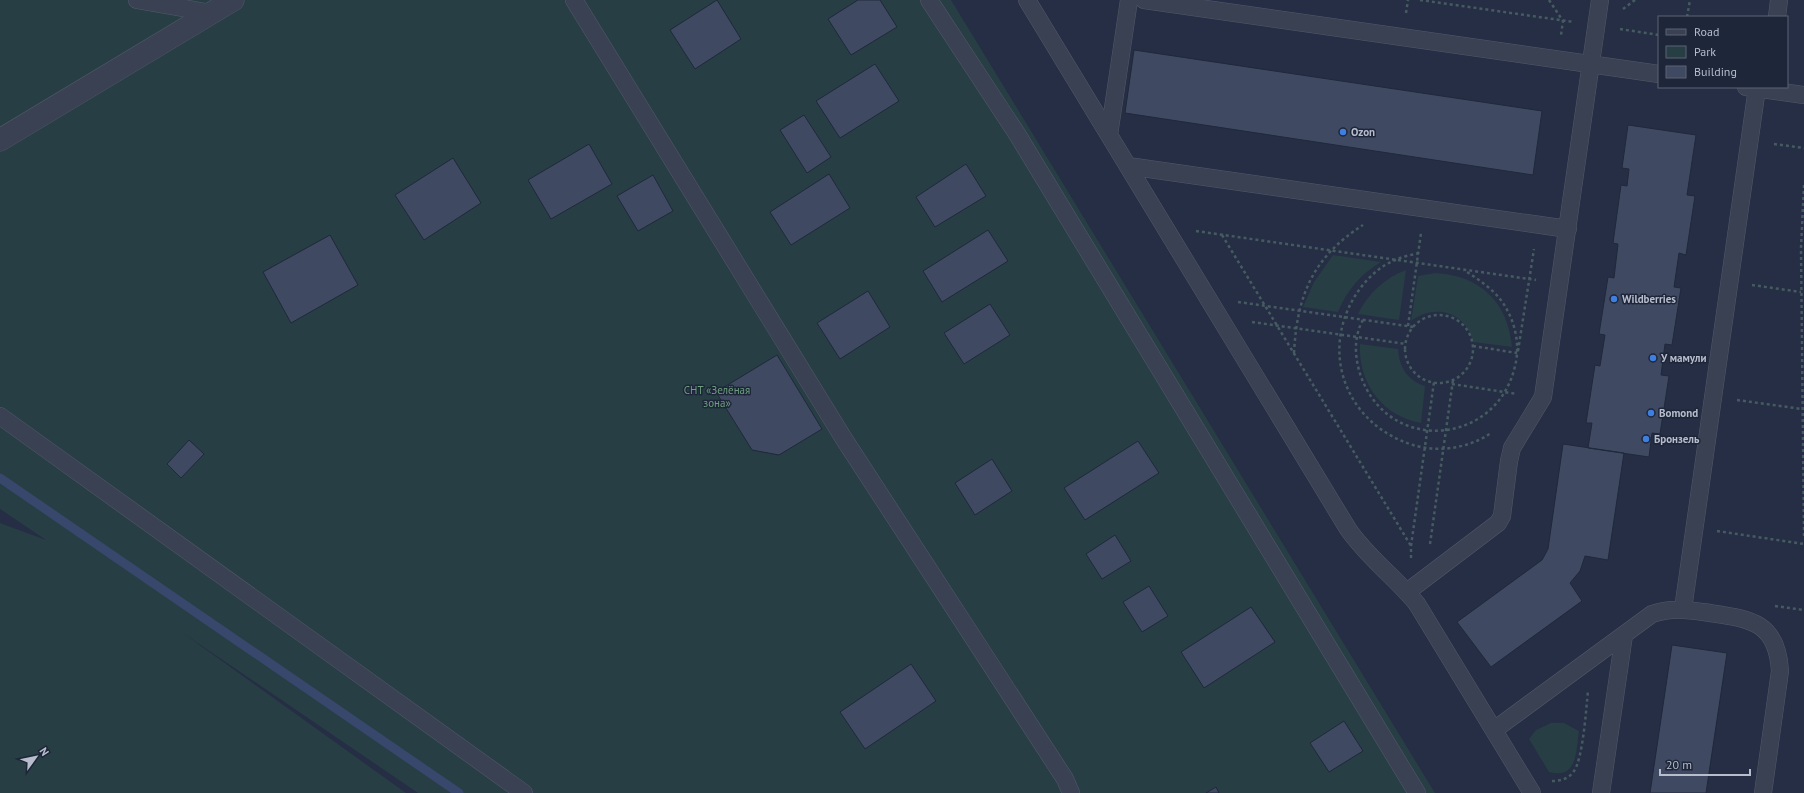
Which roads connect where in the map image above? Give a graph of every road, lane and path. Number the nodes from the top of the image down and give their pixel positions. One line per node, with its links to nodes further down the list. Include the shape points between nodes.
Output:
1 (137, 0): 13 (lane)
2 (233, 0): 13 (street)
3 (574, 0): 85 (lane, via 840,433 1065,779)
4 (929, 0): 86 (lane, via 1017,134)
5 (1027, 0): 23 (lane)
6 (1129, 0): 23 (lane)
7 (1144, 0): 19 (lane)
8 (1420, 0): 16 (path)
9 (1550, 0): 16 (path)
10 (1600, 0): 17 (lane)
11 (1690, 0): 14 (path)
12 (1779, 0): 15 (lane)
13 (211, 13): 24 (street)
14 (1687, 16)
15 (1777, 16)
16 (1563, 21): 17 (path)
17 (1596, 26): 18 (path); 19 (lane)
18 (1658, 35)
19 (1591, 65): 20 (lane); 33 (lane)
20 (1658, 74)
21 (1759, 88): 22 (lane); 25 (lane)
22 (1804, 95)
23 (1109, 136): 27 (lane)
24 (0, 140)
25 (1749, 140): 26 (path); 41 (lane)
26 (1804, 148)
27 (1128, 166): 29 (lane); 32 (lane)
28 (1804, 185): 43 (path)
29 (1425, 209): 31 (lane); 36 (path)
30 (1365, 224): 35 (path, via 1350,233)
31 (1537, 225): 33 (lane); 40 (path)
32 (1164, 226): 34 (path); 44 (lane)
33 (1568, 229): 42 (lane)
34 (1222, 235): 35 (path); 45 (path)
35 (1332, 250): 37 (path); 46 (path, via 1312,277)
36 (1418, 253): 37 (path); 38 (path)
37 (1397, 259): 38 (path); 47 (path, via 1378,270 1361,286)
38 (1417, 263): 39 (path); 51 (path)
39 (1464, 269): 40 (path); 59 (path, via 1494,292 1506,308 1516,330)
40 (1530, 279): 42 (path); 59 (path)
41 (1729, 281): 43 (path); 64 (lane)
42 (1560, 283): 65 (lane)
43 (1801, 292): 66 (path)
44 (1207, 297): 45 (path); 48 (lane)
45 (1265, 306): 46 (path); 50 (path)
46 (1298, 310): 47 (path); 53 (path)
47 (1345, 317): 49 (path); 54 (path)
48 (1219, 318): 50 (path); 78 (lane, via 1348,529 1364,550)
49 (1363, 320): 51 (path); 55 (path, via 1358,328)
50 (1278, 326): 53 (path); 58 (path)
51 (1408, 326): 52 (path)
52 (1414, 327): 56 (path, via 1408,335); 57 (path, via 1430,316 1450,317 1466,328)
53 (1295, 328): 54 (path); 58 (path)
54 (1340, 335): 55 (path); 71 (path, via 1342,373 1350,394 1362,413 1398,440)
55 (1357, 337): 56 (path); 69 (path, via 1358,372 1369,395 1387,413 1406,425)
56 (1406, 344): 61 (path, via 1409,365 1424,379)
57 (1473, 346): 59 (path); 60 (path, via 1468,366)
58 (1294, 353): 76 (path)
59 (1518, 354): 63 (path, via 1512,380)
60 (1453, 380): 61 (path); 62 (path)
61 (1434, 382): 69 (path)
62 (1452, 384): 63 (path); 68 (path)
63 (1506, 392): 65 (path); 68 (path, via 1496,406 1481,418 1458,428)
64 (1713, 396): 66 (path); 73 (lane)
65 (1542, 397): 77 (lane, via 1512,448 1502,516 1498,523)
66 (1802, 409): 74 (path)
67 (0, 416): 84 (lane)
68 (1445, 430): 69 (path); 72 (path)
69 (1427, 431): 71 (path)
70 (1492, 433): 72 (path, via 1465,446)
71 (1425, 448): 72 (path); 76 (path)
72 (1443, 449): 77 (path)
73 (1694, 528): 75 (path); 79 (lane)
74 (1804, 536)
75 (1804, 544)
76 (1411, 546): 78 (path)
77 (1425, 578): 78 (lane)
78 (1409, 590): 82 (lane)
79 (1683, 609): 80 (lane, via 1652,614); 89 (lane, via 1741,617 1756,623 1774,641 1779,654 1780,671)
80 (1624, 635): 81 (lane); 88 (lane)
81 (1593, 657): 82 (lane); 83 (path, via 1580,752 1575,770 1560,781)
82 (1494, 730): 87 (lane)
83 (1546, 779)
84 (524, 793)
85 (1070, 793)
86 (1417, 793)
87 (1532, 793)
88 (1601, 793)
89 (1763, 793)

